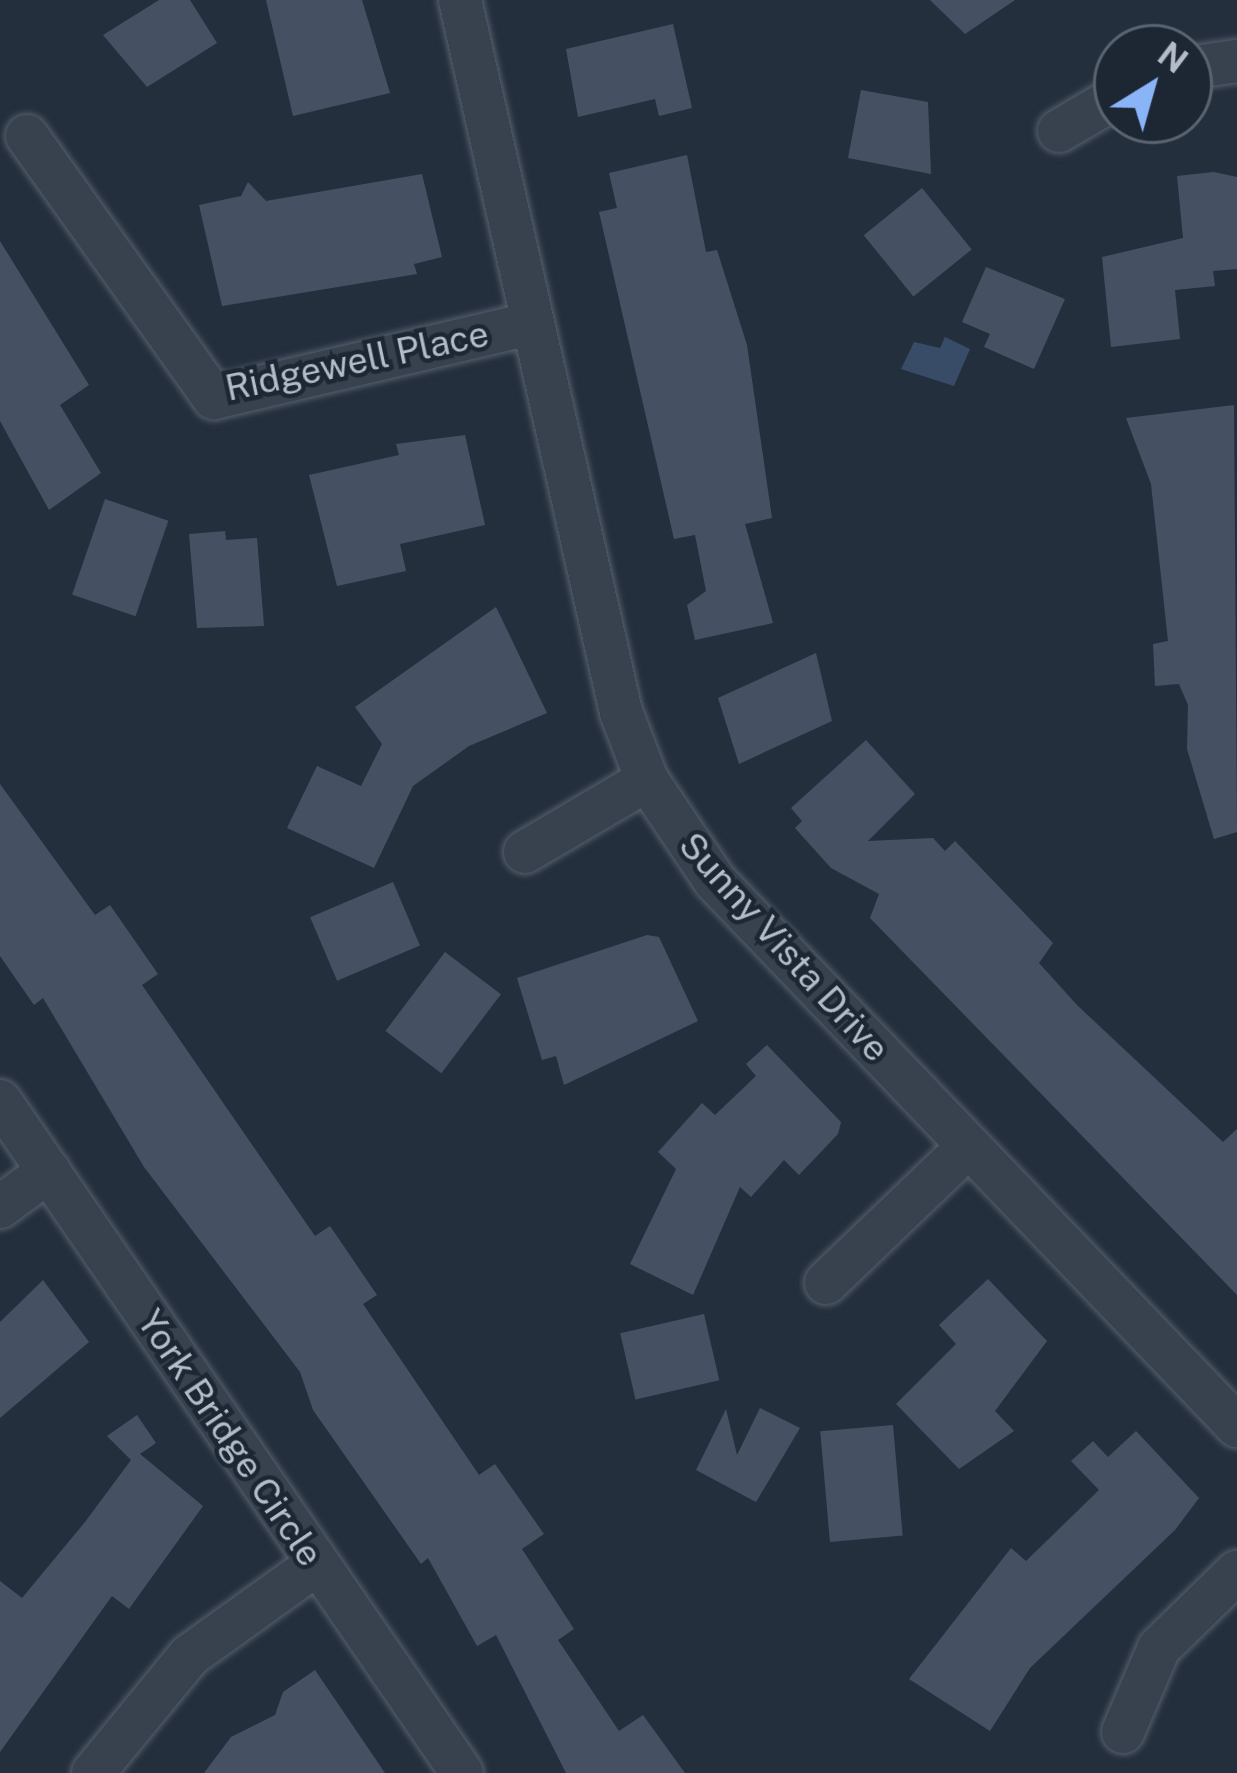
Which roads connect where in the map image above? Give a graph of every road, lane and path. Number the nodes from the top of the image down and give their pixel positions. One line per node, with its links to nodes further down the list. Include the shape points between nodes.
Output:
1 (460, 0): 5 (street, Sunny Vista Drive)
2 (1093, 112): 3 (street)
3 (1059, 131)
4 (27, 136): 5 (street, Ridgewell Place, via 214,398)
5 (530, 324): 6 (street, Sunny Vista Drive, via 621,712)
6 (647, 780): 7 (street); 9 (street, Sunny Vista Drive, via 716,881)
7 (525, 852)
8 (0, 1101): 10 (street, York Bridge Circle)
9 (968, 1147): 12 (street); 13 (street, Sunny Vista Drive)
10 (49, 1172): 11 (street); 14 (street, York Bridge Circle)
11 (0, 1207)
12 (826, 1282)
13 (1237, 1426)
14 (316, 1564): 17 (street, via 189,1656); 18 (street, York Bridge Circle)
15 (1237, 1573): 16 (street, via 1159,1648)
16 (1123, 1732)
17 (93, 1773)
18 (462, 1773)

